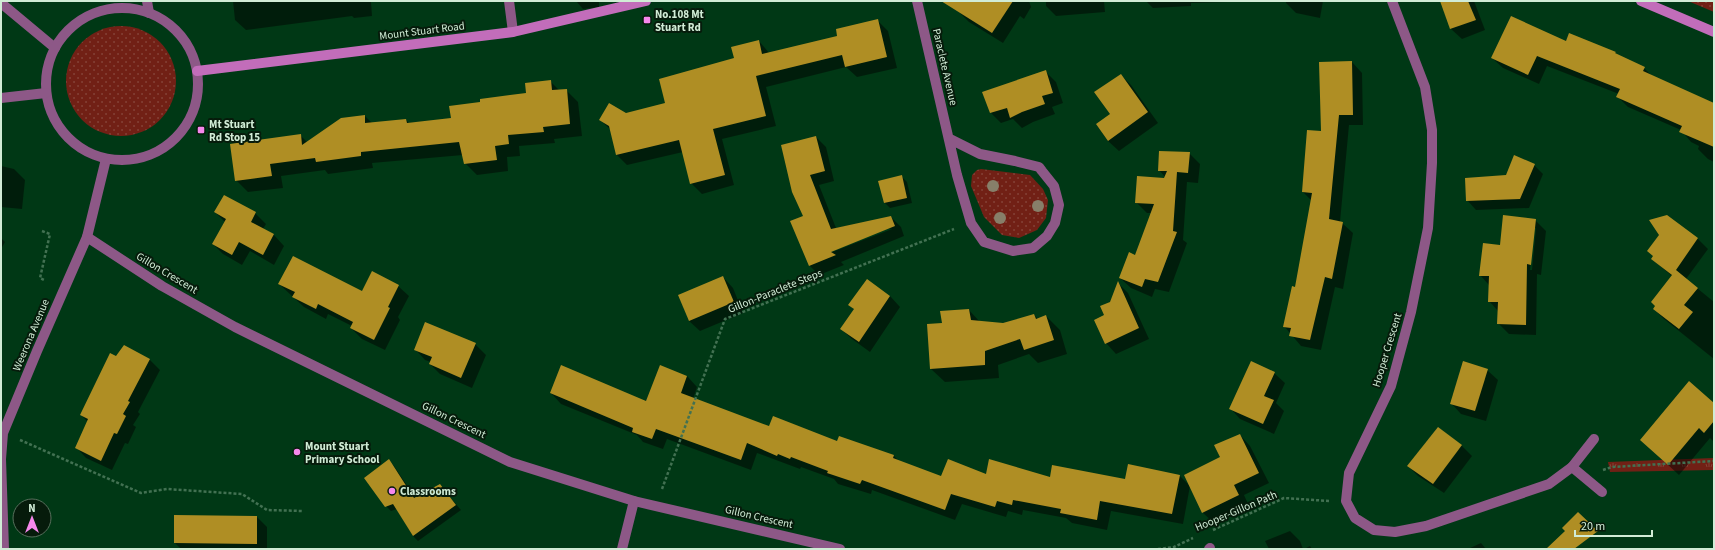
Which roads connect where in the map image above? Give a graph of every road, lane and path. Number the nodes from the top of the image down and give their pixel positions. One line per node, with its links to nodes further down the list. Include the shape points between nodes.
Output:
1 (147, 1): 8 (street)
2 (509, 1): 9 (street)
3 (646, 1): 9 (street, Mount Stuart Road)
4 (918, 1): 15 (street, Paraclete Avenue)
5 (1392, 1): 28 (street, Hooper Crescent, via 1426,87 1432,130 1428,228 1411,312 1391,386 1349,473)
6 (1642, 1): 10 (street)
7 (1, 3): 11 (street)
8 (149, 13): 11 (street, via 128,8 106,10 86,18 68,30); 12 (street, via 166,22 181,36 192,52)
9 (513, 32): 12 (street, Mount Stuart Road)
10 (1714, 32)
11 (55, 48): 13 (street, via 49,62)
12 (198, 71): 16 (street, via 198,96 190,119 175,139 155,153 131,160)
13 (46, 92): 14 (street); 16 (street, via 52,116 65,136 84,150)
14 (1, 98)
15 (950, 139): 17 (street, Paraclete Avenue); 17 (street, Paraclete Avenue, via 980,154 1039,167 1054,186 1059,205 1055,223 1047,236 1033,248 1013,251 984,242)
16 (106, 159): 19 (street, Weerona Avenue)
17 (971, 223): 29 (path, Gillon-Paraclete Steps, via 725,320)
18 (42, 231): 20 (path, via 50,234 40,278)
19 (87, 238): 21 (street, Weerona Avenue); 27 (street, Gillon Crescent, via 162,286 235,327 510,462)
20 (44, 280)
21 (3, 433): 30 (path, via 141,493 166,489 242,494 267,510); 33 (street, Weerona Avenue)
22 (1594, 438): 24 (street)
23 (1714, 461): 25 (path, via 1612,467)
24 (1572, 467): 25 (street); 28 (street, via 1549,484 1426,526 1395,532 1374,530 1355,518)
25 (1585, 478): 26 (street)
26 (1602, 492)
27 (634, 501): 29 (street, Gillon Crescent); 34 (street)
28 (1346, 501): 31 (path, Hooper-Gillon Path, via 1284,498)
29 (656, 505): 35 (street, Gillon Crescent)
30 (302, 511)
31 (1206, 533)
32 (1198, 535): 36 (path, Hooper-Gillon Path, via 1174,547)
33 (4, 549)
34 (622, 549)
35 (840, 549)
36 (1158, 549)

